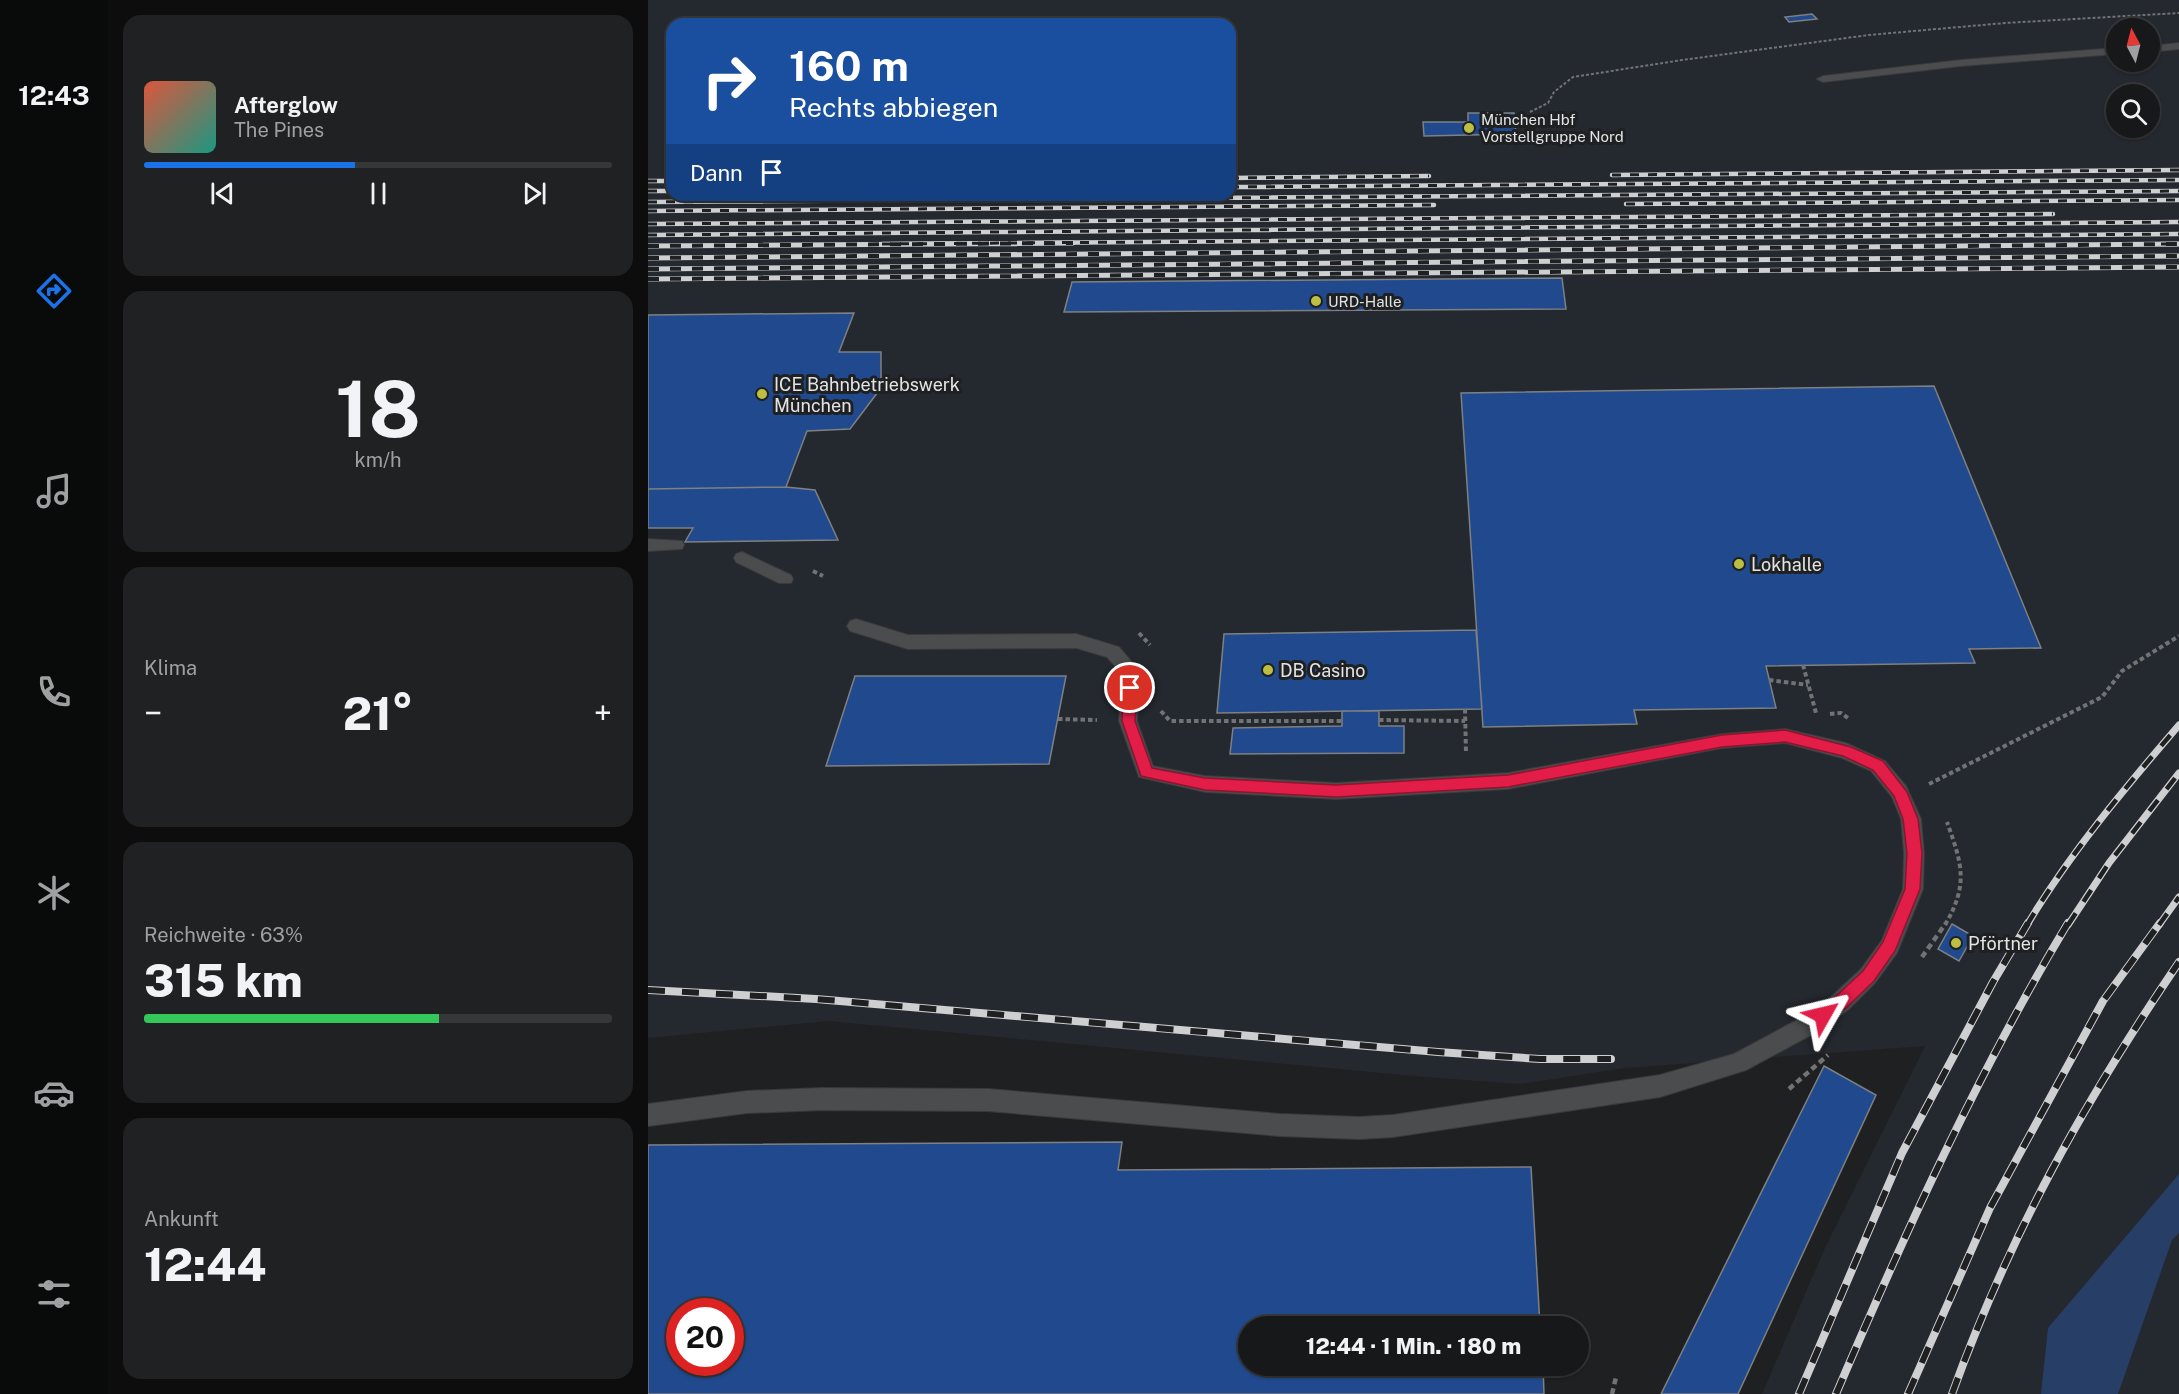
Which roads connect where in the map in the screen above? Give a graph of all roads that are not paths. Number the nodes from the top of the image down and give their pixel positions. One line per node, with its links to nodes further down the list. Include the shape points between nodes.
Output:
1 (2179, 46): 2 (lane)
2 (2160, 47)
3 (2106, 52): 4 (lane)
4 (1823, 79)
5 (648, 545): 6 (lane)
6 (676, 545)
7 (742, 558): 8 (lane)
8 (785, 579)
9 (856, 626): 10 (lane, via 908,642 1076,641 1113,652 1131,672 1128,721 1146,772 1205,784 1336,791 1508,781 1722,741 1785,736 1846,751 1878,766 1899,792 1911,819 1913,889 1890,946 1868,976 1840,1003 1776,1045 1738,1063 1660,1086 1359,1128 988,1100 747,1102)
10 (648, 1115)

